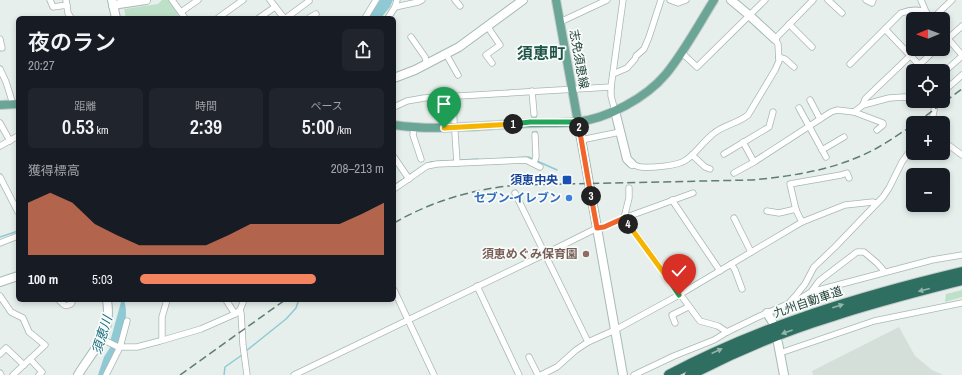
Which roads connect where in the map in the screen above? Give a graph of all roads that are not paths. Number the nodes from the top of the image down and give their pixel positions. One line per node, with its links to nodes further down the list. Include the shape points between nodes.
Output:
1 (50, 0): 30 (street, via 52,7)
2 (146, 0): 28 (street)
3 (172, 0): 36 (street)
4 (198, 0): 36 (street)
5 (243, 0): 45 (street)
6 (270, 0): 34 (street)
7 (369, 0): 32 (street)
8 (376, 0): 32 (street)
9 (397, 0): 35 (street)
10 (422, 0): 35 (street)
11 (455, 0): 33 (street)
12 (523, 0): 54 (street)
13 (556, 0): 52 (main road, 志免須恵線)
14 (607, 0): 52 (street)
15 (623, 0): 80 (street)
16 (661, 0): 80 (street, via 644,49 627,68)
17 (670, 0): 18 (street, via 678,3)
18 (686, 0)
19 (714, 0): 65 (main road)
20 (731, 0): 41 (street)
21 (765, 0): 41 (street)
22 (814, 0): 53 (street)
23 (828, 0): 40 (street)
24 (866, 0): 25 (street, via 872,3)
25 (873, 0)
26 (921, 0): 37 (street)
27 (952, 0): 38 (street)
28 (137, 1): 31 (street)
29 (309, 1): 48 (street)
30 (66, 3): 42 (street)
31 (112, 3): 43 (street)
32 (373, 6): 50 (street)
33 (460, 6)
34 (275, 7): 46 (street); 47 (street)
35 (395, 7): 51 (street)
36 (181, 12): 44 (street)
37 (926, 12): 56 (street, via 909,10 901,13)
38 (939, 12)
39 (316, 14): 49 (street)
40 (842, 14)
41 (749, 15): 60 (street); 65 (street, via 697,67)
42 (69, 16)
43 (115, 16)
44 (184, 16)
45 (221, 16)
46 (263, 16)
47 (283, 16)
48 (288, 16)
49 (312, 16)
50 (366, 16)
51 (389, 16)
52 (560, 22): 86 (main road, 志免須恵線)
53 (789, 24): 60 (street); 63 (street)
54 (487, 26): 66 (street); 72 (street, via 500,45 486,55)
55 (962, 26): 58 (street)
56 (885, 29): 64 (street); 74 (street)
57 (411, 37): 73 (street)
58 (950, 37)
59 (0, 39): 62 (street)
60 (775, 39): 71 (street)
61 (950, 41): 70 (street)
62 (2, 48)
63 (812, 48)
64 (906, 50)
65 (681, 52): 96 (main road, via 653,86)
66 (446, 54): 73 (street); 81 (street)
67 (910, 56): 93 (street, via 865,99)
68 (912, 56): 75 (street)
69 (928, 56): 76 (street)
70 (962, 56): 78 (street)
71 (780, 57): 77 (street); 121 (street, via 748,115 713,134)
72 (492, 63)
73 (427, 64): 83 (street)
74 (850, 64)
75 (918, 64)
76 (920, 64)
77 (794, 67)
78 (950, 67)
79 (0, 69): 91 (street)
80 (613, 74): 85 (street)
81 (458, 75)
82 (962, 75): 84 (street)
83 (396, 77)
84 (950, 86)
85 (611, 87): 86 (street); 96 (street)
86 (572, 89): 87 (street); 102 (main road, 志免須恵線)
87 (532, 91): 88 (street); 99 (street)
88 (453, 96): 94 (street, via 412,100); 101 (street)
89 (906, 97): 93 (street, via 889,98)
90 (810, 100): 100 (street)
91 (15, 104): 92 (main road)
92 (0, 105)
93 (863, 105): 98 (street)
94 (396, 106)
95 (799, 108): 105 (street)
96 (615, 111): 102 (main road); 108 (street)
97 (773, 112): 115 (street, via 769,127)
98 (854, 112): 100 (street, via 838,110); 107 (street, via 883,123)
99 (534, 114)
100 (820, 119): 105 (street)
101 (454, 121)
102 (578, 122): 106 (main road); 113 (street)
103 (0, 123): 114 (street)
104 (396, 125): 106 (main road)
105 (809, 126): 118 (street); 126 (street)
106 (414, 128): 124 (street, via 413,135)
107 (877, 130)
108 (620, 132): 113 (street); 129 (street, via 627,159)
109 (455, 133): 127 (street)
110 (535, 136): 128 (street)
111 (16, 137): 114 (street)
112 (844, 137): 118 (street)
113 (581, 140): 148 (street)
114 (10, 141): 116 (street)
115 (744, 142): 119 (street); 126 (street)
116 (0, 146)
117 (950, 146): 120 (street)
118 (822, 150): 122 (street)
119 (724, 154)
120 (962, 154)
121 (692, 155): 129 (street, via 678,164 640,167); 131 (street, via 705,168)
122 (826, 157)
123 (906, 157): 141 (street, via 889,188)
124 (421, 159)
125 (396, 162): 135 (street)
126 (754, 162): 132 (street)
127 (457, 163): 128 (street, via 526,160); 135 (street, via 427,166)
128 (534, 163): 130 (street)
129 (632, 164)
130 (540, 167)
131 (710, 169)
132 (734, 173)
133 (0, 177): 142 (street)
134 (849, 178): 143 (street, via 847,173 790,184)
135 (409, 179): 136 (street)
136 (396, 188)
137 (629, 188): 145 (street)
138 (515, 193): 152 (street)
139 (693, 193): 140 (street)
140 (672, 200): 145 (street); 155 (street)
141 (876, 203): 147 (street, via 845,205); 174 (street, via 814,267 798,294)
142 (16, 208)
143 (796, 209): 144 (street, via 779,213); 147 (street)
144 (767, 211)
145 (624, 218): 148 (street); 165 (street)
146 (734, 218): 151 (street)
147 (802, 222): 151 (street)
148 (597, 228): 152 (street); 183 (street)
149 (16, 237): 150 (street)
150 (0, 243)
151 (751, 252): 154 (street)
152 (545, 254): 161 (street); 187 (street)
153 (962, 255): 156 (street)
154 (731, 264): 155 (street); 162 (street)
155 (720, 271): 165 (street)
156 (885, 272): 163 (street); 163 (street, via 864,252 857,252 820,281)
157 (962, 272): 194 (highway, 九州自動車道, one-way to 157, via 778,326 824,310)
158 (16, 277): 160 (street)
159 (962, 280): 210 (highway, 九州自動車道, one-way to 210, via 832,316 714,362)
160 (0, 282)
161 (477, 286): 179 (street); 203 (street)
162 (742, 289)
163 (811, 292): 174 (street)
164 (396, 294): 179 (street)
165 (679, 295): 175 (street); 183 (street)
166 (0, 296): 193 (street, via 11,312 23,318 29,332 45,345)
167 (61, 302): 168 (street, via 67,306)
168 (72, 302)
169 (107, 302): 185 (street, via 107,324)
170 (167, 302): 186 (street, via 162,317)
171 (227, 302): 178 (street)
172 (243, 302): 176 (street)
173 (962, 303): 190 (street, via 874,320)
174 (788, 304): 177 (street)
175 (688, 307): 182 (street, via 672,315); 184 (street, via 700,321 718,326)
176 (240, 310): 178 (street); 200 (street)
177 (767, 313): 180 (street); 184 (street)
178 (235, 314): 186 (street, via 201,329)
179 (408, 320): 201 (street); 202 (street)
180 (772, 321)
181 (127, 322): 189 (street)
182 (675, 323)
183 (615, 330): 187 (street); 206 (street)
184 (727, 332): 207 (street)
185 (103, 340): 189 (street); 198 (street)
186 (162, 340): 189 (street, via 137,347)
187 (588, 342): 205 (street, via 557,367)
188 (778, 343): 190 (street)
189 (119, 347): 199 (street)
190 (780, 353): 211 (street)
191 (0, 354): 195 (street, via 6,348)
192 (529, 357): 204 (street)
193 (30, 359): 195 (street); 197 (street, via 42,372)
194 (698, 360): 208 (highway); 209 (highway, 九州自動車道)
195 (24, 365): 196 (street)
196 (14, 375)
197 (39, 375)
198 (78, 375)
199 (106, 375)
200 (246, 375)
201 (294, 375)
202 (434, 375)
203 (519, 375)
204 (538, 375)
205 (541, 375)
206 (623, 375)
207 (634, 375)
208 (664, 375)
209 (669, 375)
210 (692, 375)
211 (784, 375)

